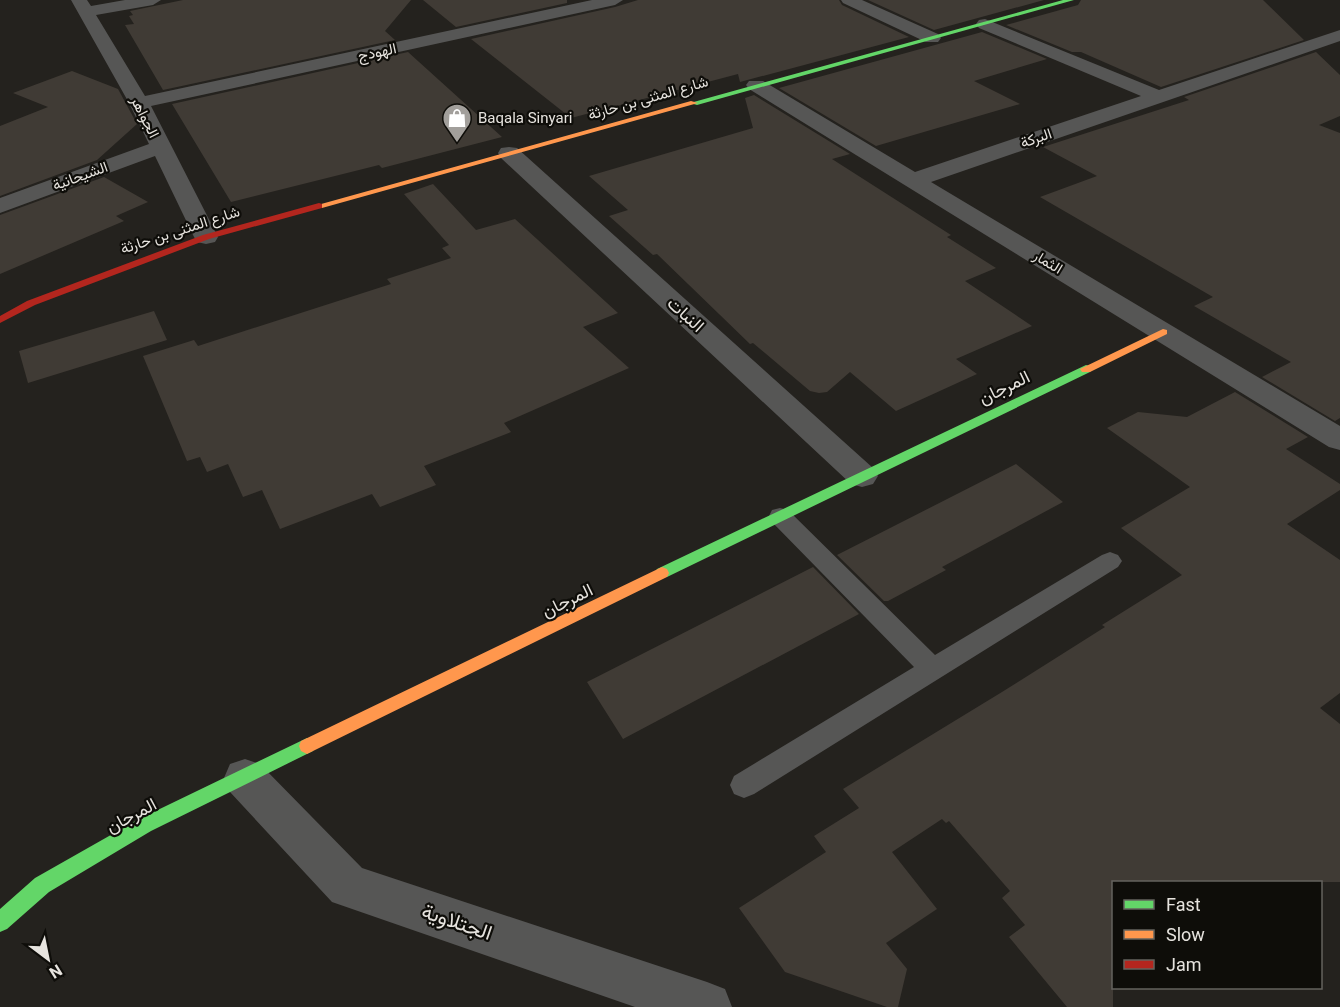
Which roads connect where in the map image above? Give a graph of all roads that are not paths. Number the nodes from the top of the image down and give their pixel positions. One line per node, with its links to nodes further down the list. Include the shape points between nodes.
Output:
1 (153, 0): 5 (street)
2 (615, 0): 11 (street, الهودج)
3 (849, 0): 7 (street)
4 (1071, 0): 6 (street, شارع المثنى بن حارثة)
5 (82, 6): 11 (street, الجواهر)
6 (985, 24): 7 (street, شارع المثنى بن حارثة); 10 (street)
7 (932, 38): 9 (street, شارع المثنى بن حارثة)
8 (1334, 42): 10 (street, البركة)
9 (756, 85): 13 (street, شارع المثنى بن حارثة); 14 (street, الثمار)
10 (1159, 97): 14 (street, البركة)
11 (138, 103): 12 (street, الجواهر)
12 (160, 147): 15 (street, الشيحانية); 16 (street, الجواهر)
13 (509, 153): 16 (street, شارع المثنى بن حارثة); 20 (street, النبات)
14 (914, 180): 18 (street, الثمار)
15 (0, 206)
16 (206, 237): 17 (street, شارع المثنى بن حارثة, via 31,303)
17 (0, 320)
18 (1163, 332): 19 (street, الثمار); 20 (street, المرجان)
19 (1340, 440)
20 (862, 476): 21 (street, المرجان)
21 (780, 516): 23 (lane); 24 (street, المرجان)
22 (1110, 561): 23 (lane)
23 (933, 670): 25 (lane)
24 (245, 778): 26 (street, المرجان, via 146,825 42,885); 27 (street, الجتلاوية, via 348,885)
25 (744, 785)
26 (0, 922)
27 (707, 1007)

